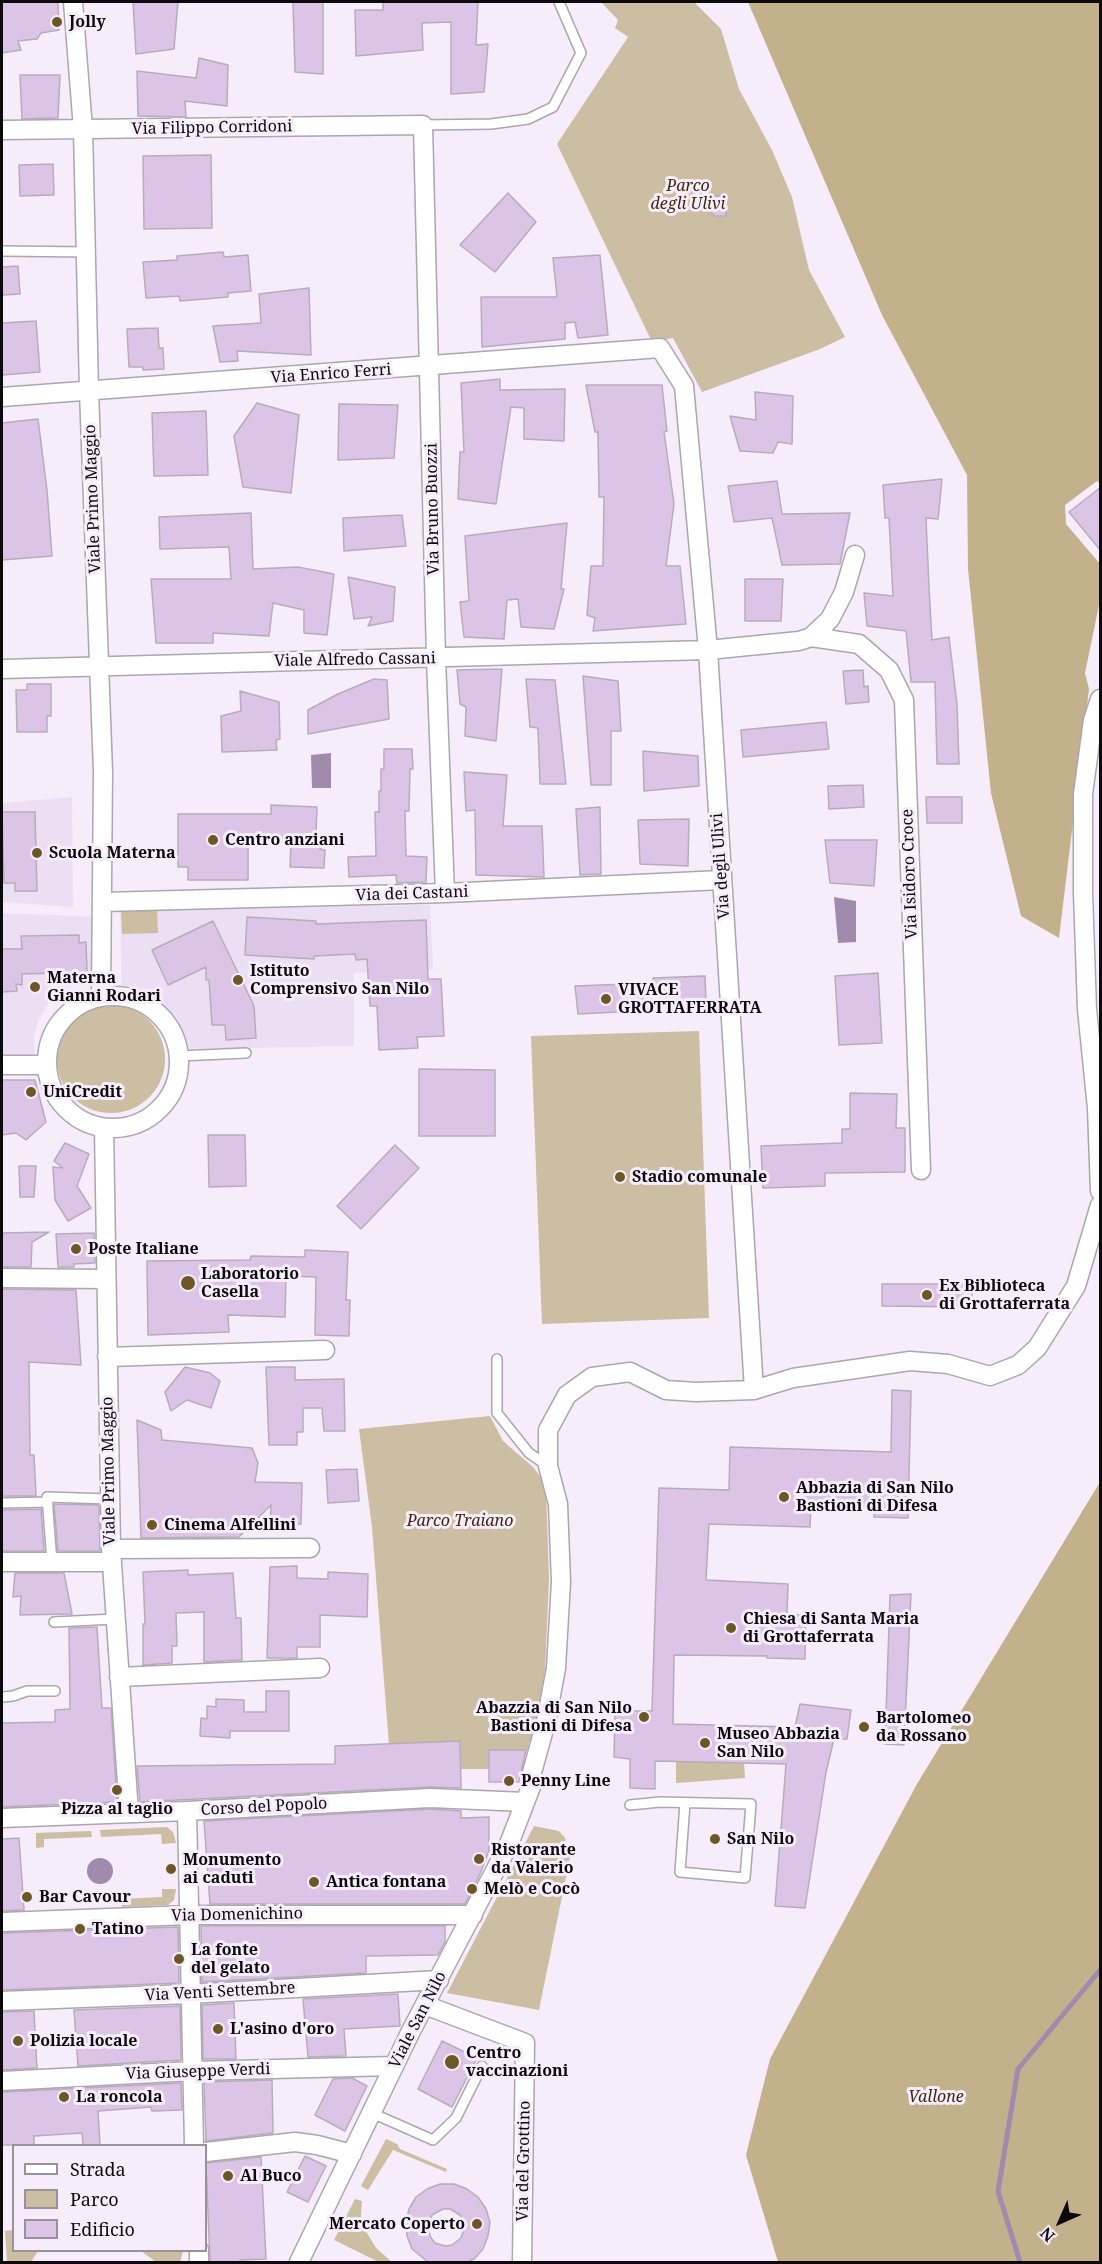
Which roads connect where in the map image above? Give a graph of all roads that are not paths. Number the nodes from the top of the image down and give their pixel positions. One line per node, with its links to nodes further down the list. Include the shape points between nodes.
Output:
1 (73, 2): 4 (street, Viale Primo Maggio)
2 (559, 2): 3 (lane, via 581,53 553,107 528,119)
3 (423, 125): 4 (street, Via Filippo Corridoni); 9 (street, Via Bruno Buozzi)
4 (83, 129): 5 (street, Via Filippo Corridoni); 7 (street, Viale Primo Maggio)
5 (2, 130)
6 (2, 251): 7 (lane)
7 (87, 252): 10 (street, Viale Primo Maggio)
8 (660, 348): 9 (street, Via Enrico Ferri); 14 (street, Via degli Ulivi, via 684,386)
9 (430, 367): 10 (street, Via Enrico Ferri); 15 (street, Via Bruno Buozzi)
10 (89, 391): 11 (street, Via Enrico Ferri); 16 (street, Viale Primo Maggio)
11 (2, 397)
12 (855, 555): 13 (street, via 844,592)
13 (818, 635): 14 (street, Via Isidoro Croce, via 798,641); 28 (street, Via Isidoro Croce, via 859,644 889,670 904,700)
14 (708, 650): 15 (street, Viale Alfredo Cassani); 19 (street, Via degli Ulivi)
15 (436, 658): 16 (street, Viale Alfredo Cassani); 20 (street, Via Bruno Buozzi)
16 (100, 665): 17 (street, Viale Alfredo Cassani); 21 (street, Viale Primo Maggio)
17 (2, 669)
18 (1101, 699): 29 (street, via 1093,720 1083,794 1087,1009)
19 (722, 880): 20 (street, Via dei Castani); 36 (street, Via degli Ulivi)
20 (446, 893): 21 (street, Via dei Castani)
21 (103, 903): 22 (street, Viale Primo Maggio)
22 (102, 996): 24 (street, via 133,998 159,1014 169,1026); 26 (street, via 67,1013 55,1028)
23 (246, 1053): 24 (lane)
24 (179, 1056): 27 (street, via 175,1085 156,1112 127,1127)
25 (2, 1065): 26 (street)
26 (46, 1065): 27 (street, via 51,1087 63,1107 81,1121)
27 (104, 1128): 32 (street, Viale Primo Maggio)
28 (921, 1170)
29 (1101, 1191)
30 (1101, 1205): 36 (street, Viale San Nilo, via 1076,1286 1037,1348 1018,1365 990,1376 948,1364 910,1361 793,1378)
31 (2, 1278): 32 (street)
32 (106, 1279): 34 (street, Viale Primo Maggio)
33 (325, 1350): 34 (street)
34 (108, 1357): 38 (street, Viale Primo Maggio)
35 (497, 1359): 37 (lane, via 497,1413 529,1453)
36 (754, 1390): 37 (street, Viale San Nilo, via 666,1389 630,1372 592,1377 567,1395 548,1430)
37 (548, 1466): 51 (street, Viale San Nilo, via 558,1503 561,1582 556,1668)
38 (110, 1499): 39 (lane, via 48,1497); 42 (street, Viale Primo Maggio)
39 (48, 1502): 40 (lane); 44 (lane)
40 (2, 1503)
41 (310, 1548): 42 (street)
42 (111, 1555): 44 (street); 45 (street, Viale Primo Maggio)
43 (2, 1562): 44 (street)
44 (52, 1562)
45 (114, 1619): 46 (lane); 48 (street, Viale Primo Maggio)
46 (54, 1622)
47 (320, 1668): 48 (street)
48 (119, 1677): 55 (street, Viale Primo Maggio)
49 (55, 1691): 50 (lane, via 27,1691)
50 (2, 1697)
51 (525, 1802): 54 (street, Corso del Popolo, via 430,1798); 58 (street, Viale San Nilo, via 509,1844)
52 (685, 1803): 52 (lane, via 751,1804 745,1878 680,1872); 53 (lane)
53 (630, 1805)
54 (187, 1811): 55 (street, Corso del Popolo); 57 (street)
55 (129, 1813): 56 (street, Corso del Popolo)
56 (2, 1818)
57 (189, 1915): 58 (street, Via Domenichino); 59 (street, Via Domenichino); 61 (street)
58 (473, 1915): 60 (street, Viale San Nilo)
59 (2, 1922)
60 (439, 1980): 61 (street, Via Venti Settembre); 63 (street, Viale San Nilo)
61 (189, 1994): 62 (street, Via Venti Settembre); 66 (street)
62 (2, 2001)
63 (425, 2005): 64 (street, Viale San Nilo); 73 (street, Via del Grottino, via 525,2043)
64 (394, 2066): 66 (street, Via Giuseppe Verdi); 68 (street, Viale San Nilo)
65 (482, 2066): 68 (lane, via 456,2118 433,2140)
66 (193, 2071): 67 (street, Via Giuseppe Verdi); 69 (street)
67 (2, 2081)
68 (372, 2113): 71 (street, Viale San Nilo)
69 (194, 2144)
70 (207, 2152): 71 (street, via 295,2142)
71 (352, 2154): 72 (street, Viale San Nilo)
72 (299, 2262)
73 (522, 2262)

